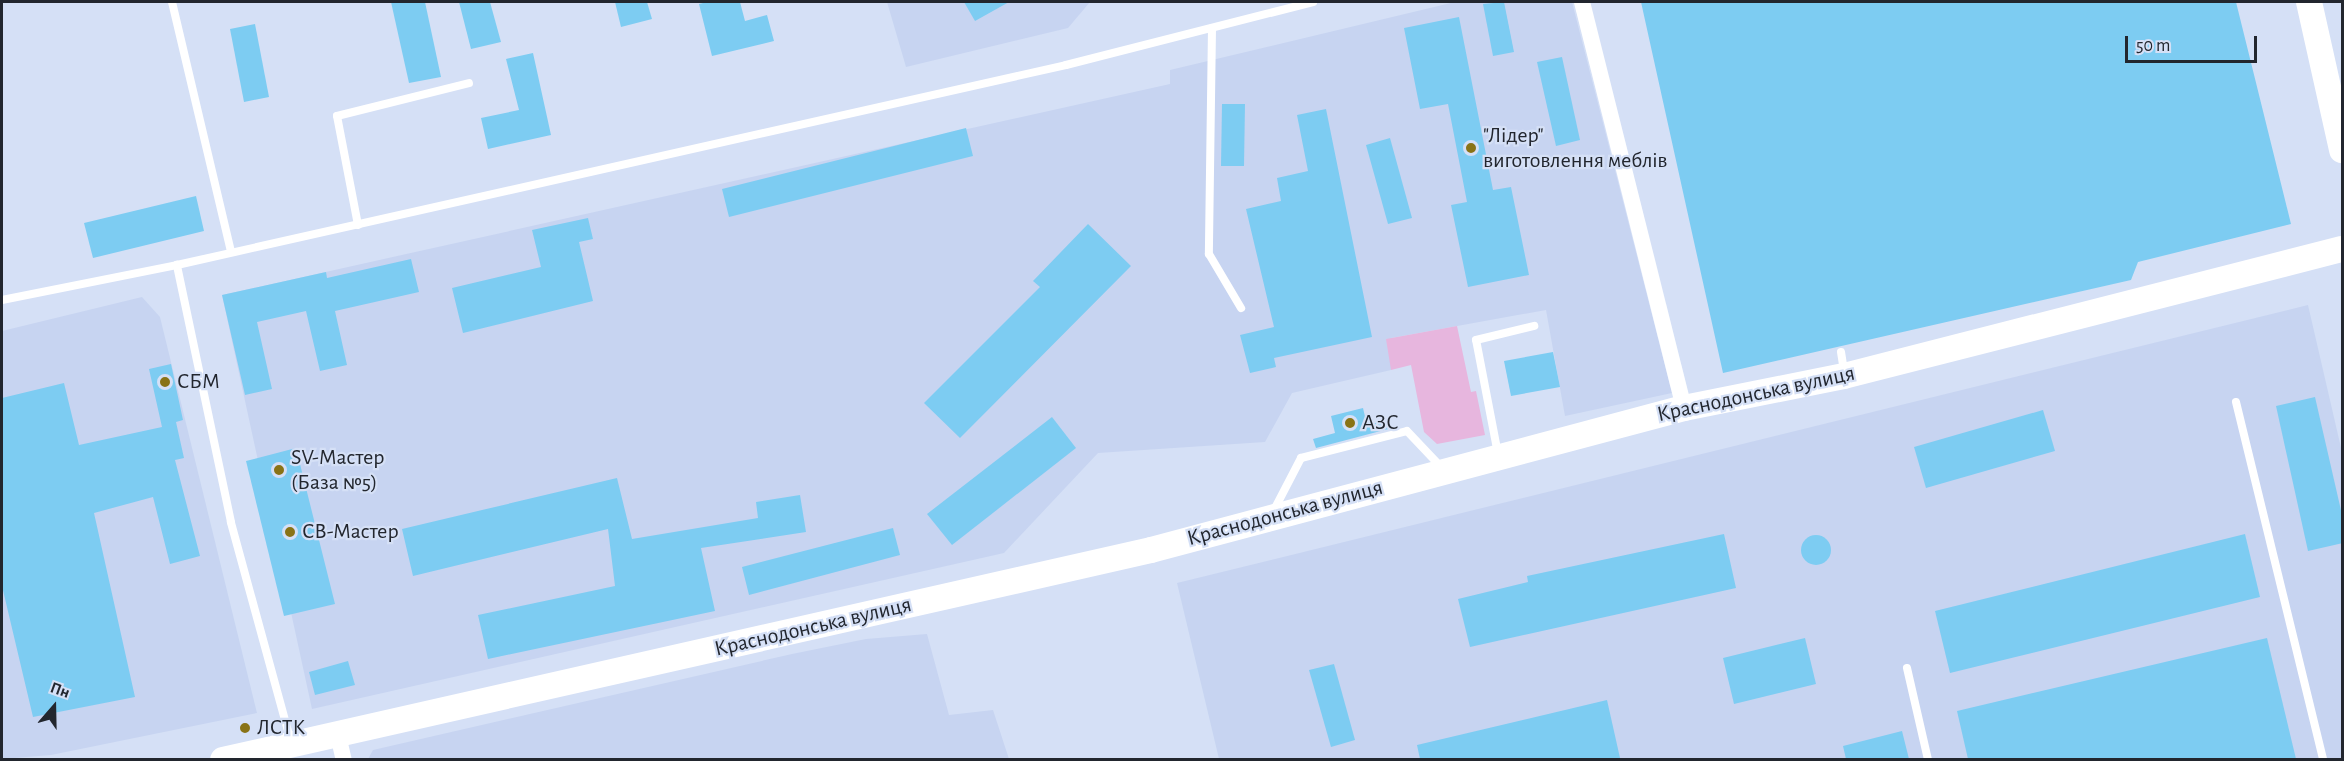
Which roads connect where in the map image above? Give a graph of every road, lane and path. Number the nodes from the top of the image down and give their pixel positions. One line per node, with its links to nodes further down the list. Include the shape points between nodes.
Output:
1 (172, 2): 11 (lane)
2 (1313, 2): 5 (lane)
3 (1582, 2): 17 (street)
4 (2309, 2): 8 (main road)
5 (1278, 6): 6 (lane)
6 (1212, 28): 9 (lane, via 1066,65); 14 (lane, via 1209,254)
7 (469, 83): 9 (lane, via 337,116)
8 (2343, 150)
9 (358, 225): 11 (lane)
10 (2343, 249): 17 (main road, Краснодонська вулиця, via 1843,364)
11 (231, 251): 12 (lane)
12 (177, 265): 13 (lane); 22 (lane, via 231,522)
13 (2, 300)
14 (1241, 308)
15 (1534, 327): 18 (lane, via 1476,339)
16 (2236, 402): 26 (lane)
17 (1684, 408): 18 (main road, Краснодонська вулиця)
18 (1499, 457): 19 (main road, Краснодонська вулиця)
19 (1444, 470): 20 (main road, Краснодонська вулиця); 20 (lane, via 1407,431 1301,458)
20 (1272, 515): 23 (main road, Краснодонська вулиця, via 1151,550)
21 (1908, 668): 25 (lane)
22 (291, 745): 23 (main road, Краснодонська вулиця); 24 (main road, Краснодонська вулиця)
23 (341, 747)
24 (223, 759)
25 (1929, 759)
26 (2323, 759)

